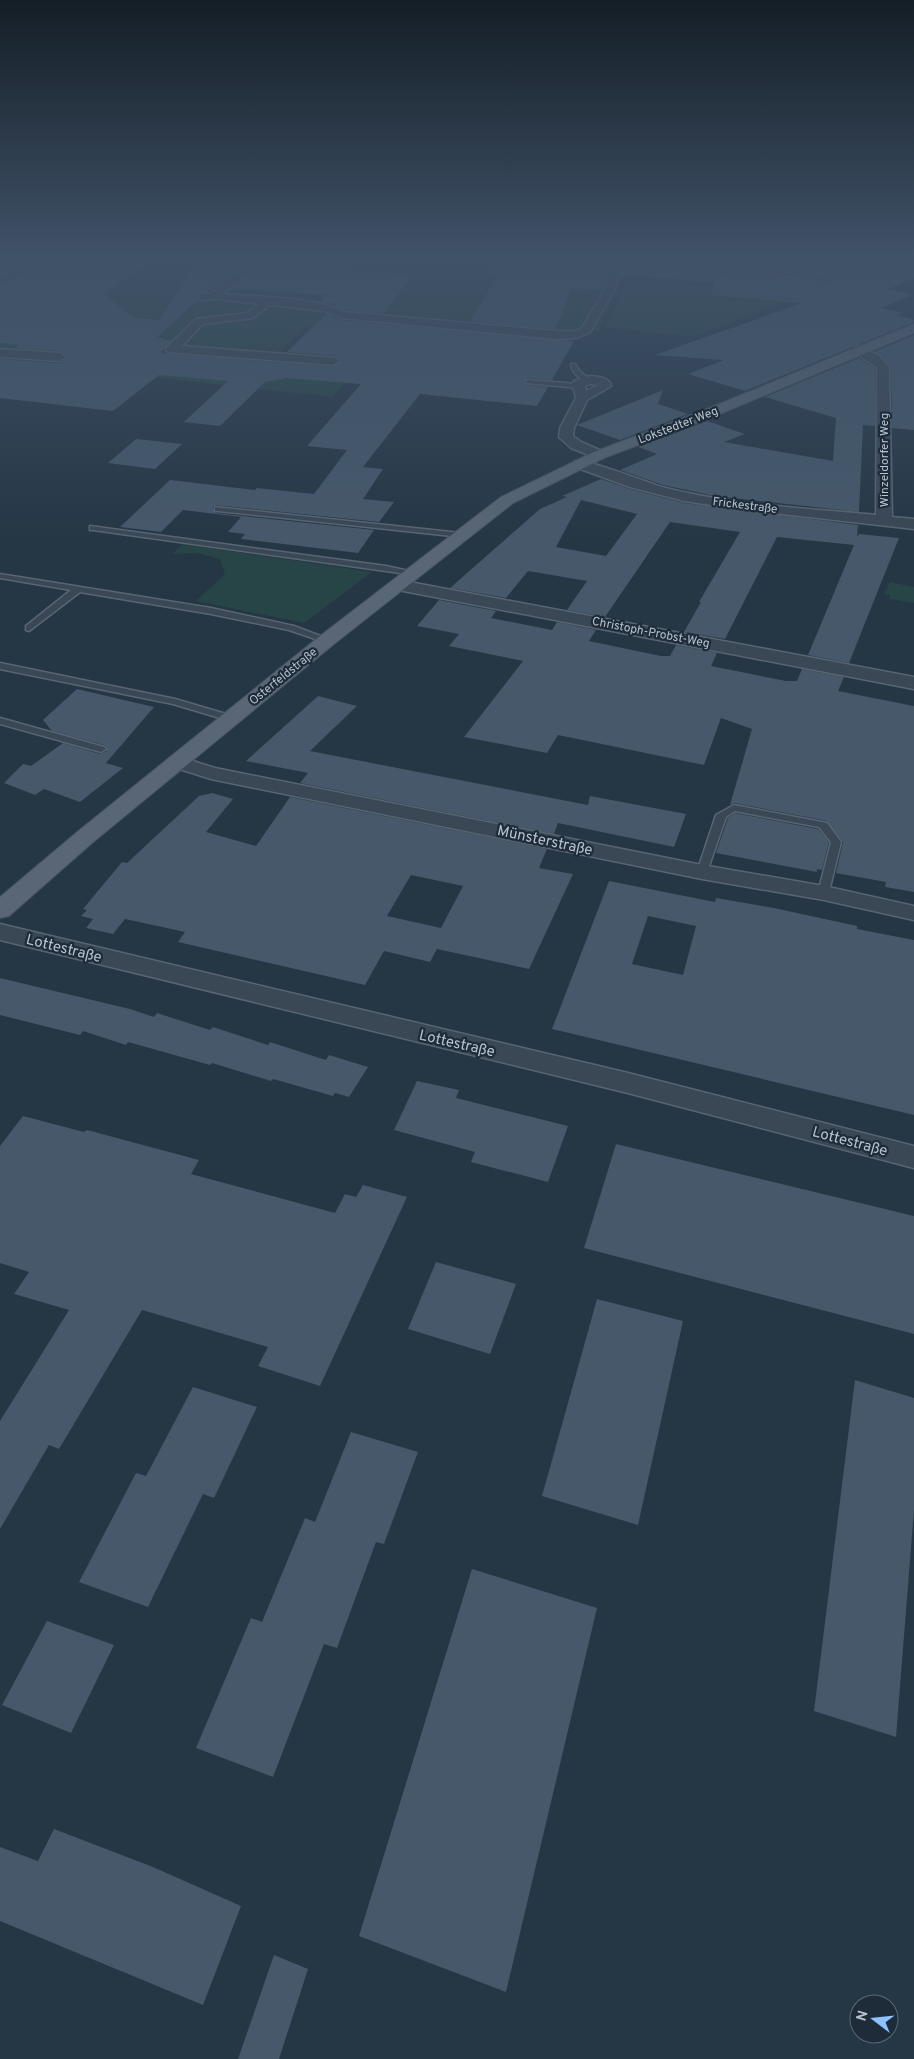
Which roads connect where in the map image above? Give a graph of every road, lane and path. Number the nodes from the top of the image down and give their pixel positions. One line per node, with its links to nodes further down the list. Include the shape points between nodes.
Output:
1 (173, 349): 5 (street)
2 (860, 350): 9 (main road, Lokstedter Weg); 12 (street, Winzeldorfer Weg, via 883,367)
3 (0, 353): 4 (street)
4 (60, 357)
5 (333, 361)
6 (573, 365): 8 (lane)
7 (528, 382): 8 (lane)
8 (582, 388): 9 (street, via 566,437)
9 (599, 455): 10 (main road, Lokstedter Weg)
10 (580, 464): 12 (street, Frickestraße, via 684,497); 15 (main road, Osterfeldstraße, via 506,500)
11 (218, 509): 15 (lane)
12 (884, 521): 13 (street, Frickestraße)
13 (914, 524)
14 (93, 528): 16 (lane)
15 (461, 535): 16 (main road, Osterfeldstraße)
16 (414, 573): 18 (main road, Osterfeldstraße)
17 (0, 576): 19 (lane)
18 (399, 586): 21 (main road, Osterfeldstraße); 23 (street, Christoph-Probst-Weg)
19 (78, 589): 20 (lane); 21 (lane, via 211,611 291,628)
20 (29, 628)
21 (327, 640): 24 (main road, Osterfeldstraße)
22 (0, 666): 24 (lane, via 175,702)
23 (910, 681)
24 (230, 718): 27 (main road, Osterfeldstraße)
25 (0, 721): 26 (lane)
26 (101, 749)
27 (177, 762): 28 (street, Münsterstraße, via 211,773); 30 (main road, Osterfeldstraße)
28 (702, 872): 29 (street, Münsterstraße); 29 (lane, via 721,815 734,808 823,825 836,842)
29 (824, 893): 31 (street, Münsterstraße)
30 (0, 910)
31 (914, 913)
32 (0, 932): 33 (street, Lottestraße, via 628,1083)
33 (914, 1157)

